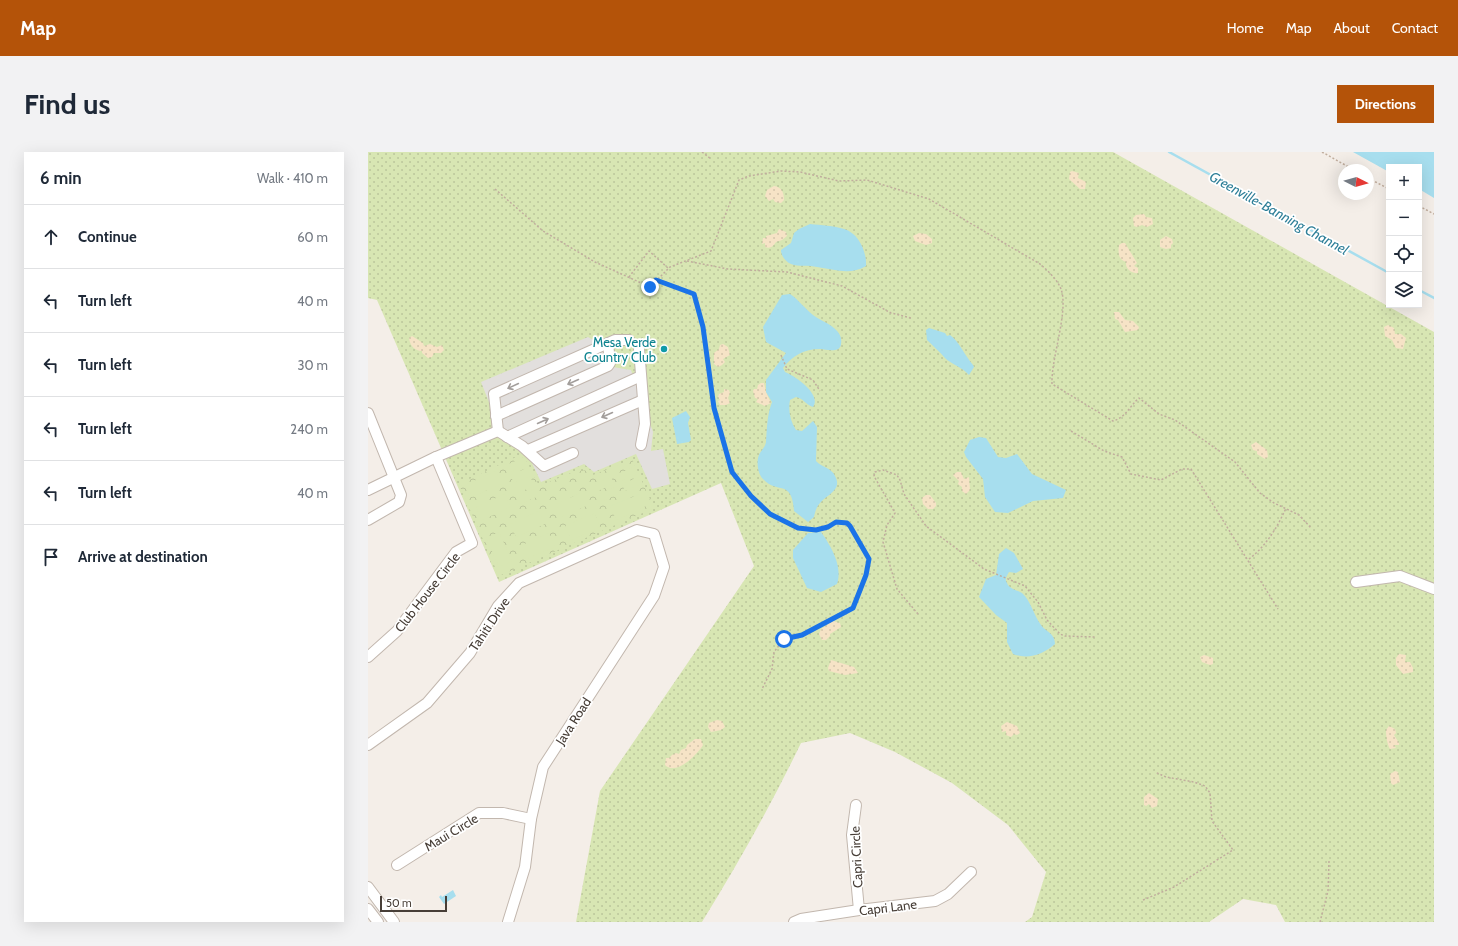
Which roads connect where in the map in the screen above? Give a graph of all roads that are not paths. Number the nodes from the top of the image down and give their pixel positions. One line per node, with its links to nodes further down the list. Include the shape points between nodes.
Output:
1 (629, 340): 2 (street, via 615,340)
2 (604, 344): 7 (street, one-way to 7, via 494,394); 7 (street, one-way to 7, via 610,363 608,366)
3 (639, 349): 4 (street)
4 (641, 376): 5 (street); 9 (street, one-way to 4)
5 (643, 400): 10 (street, via 645,424); 11 (street, one-way to 11)
6 (368, 413): 14 (street)
7 (496, 416): 8 (street)
8 (498, 431): 9 (street); 13 (street)
9 (507, 437): 11 (street)
10 (641, 445)
11 (528, 450): 12 (street, via 544,466)
12 (573, 453)
13 (436, 457): 14 (street); 20 (street, Club House Circle, via 472,542 456,552 397,631)
14 (394, 476): 15 (street); 16 (street, via 401,496 399,502)
15 (368, 490)
16 (368, 520)
17 (654, 534): 21 (street, Tahiti Drive, via 637,530 519,583 498,606 470,653 427,704); 23 (street, Java Road, via 664,567 654,596 543,767)
18 (1356, 582): 19 (street, via 1400,576)
19 (1434, 589)
20 (368, 657)
21 (368, 745)
22 (856, 805): 28 (street, Capri Circle, via 852,835)
23 (532, 819): 24 (street, Maui Circle, via 503,813 479,814); 31 (street, Java Road, via 525,867)
24 (397, 865)
25 (972, 872): 28 (street, Capri Lane, via 948,894 935,901)
26 (368, 887): 30 (street)
27 (368, 909): 29 (street)
28 (859, 910): 32 (street, Capri Lane)
29 (378, 922)
30 (394, 922)
31 (508, 922)
32 (794, 922)

